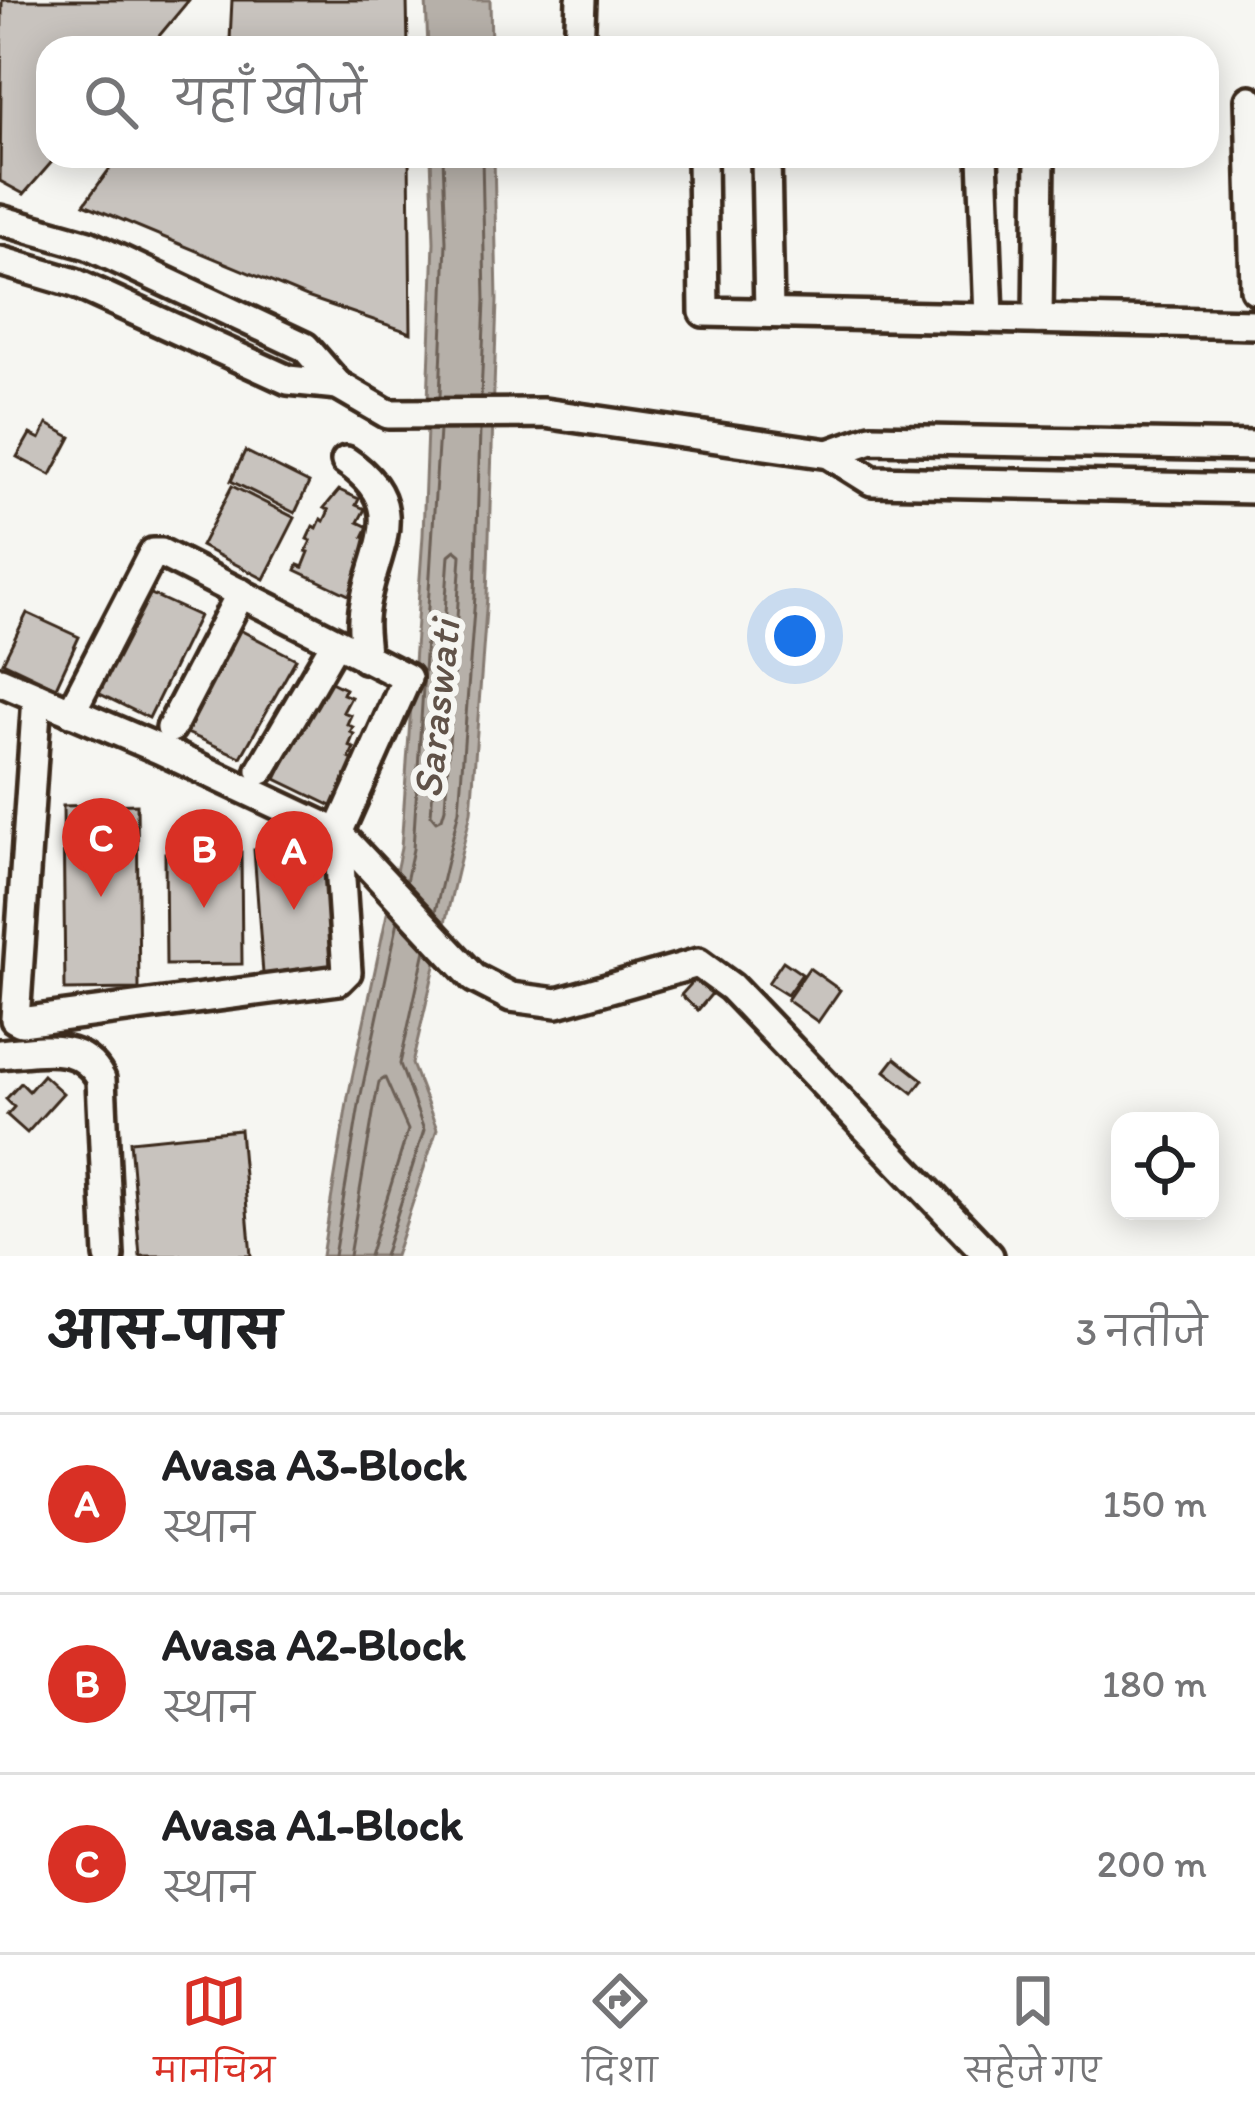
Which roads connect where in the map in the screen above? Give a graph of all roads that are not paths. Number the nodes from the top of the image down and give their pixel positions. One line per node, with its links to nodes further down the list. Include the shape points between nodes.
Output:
1 (580, 0): 2 (street)
2 (579, 36)
3 (1250, 100): 10 (street)
4 (702, 168): 11 (street, via 704,312)
5 (766, 168): 11 (street)
6 (983, 168): 12 (street)
7 (1040, 168): 13 (street)
8 (0, 220): 15 (street, via 88,245 305,347)
9 (0, 261): 15 (street, via 75,284 288,380)
10 (1255, 289)
11 (769, 313): 12 (street)
12 (989, 318): 13 (street)
13 (1038, 319): 14 (street)
14 (1255, 324)
15 (338, 385): 17 (street, via 388,414 544,413)
16 (1255, 446): 17 (street, via 872,439)
17 (829, 454): 19 (street, via 872,481)
18 (346, 460): 22 (street, via 377,493 388,521 363,616)
19 (1255, 489)
20 (242, 593): 21 (street); 25 (street, via 153,553); 26 (street)
21 (334, 643): 22 (street); 27 (street)
22 (365, 658): 28 (street, via 406,678)
23 (0, 681): 24 (street)
24 (38, 697): 25 (street); 28 (street, via 14,1012 21,1022 339,980 347,972)
25 (71, 712): 28 (street)
26 (172, 728)
27 (261, 770)
28 (338, 833): 31 (street, via 474,978 512,997 557,1003 698,963)
29 (0, 1054): 30 (street, via 62,1049 94,1066)
30 (110, 1256)
31 (989, 1256)

